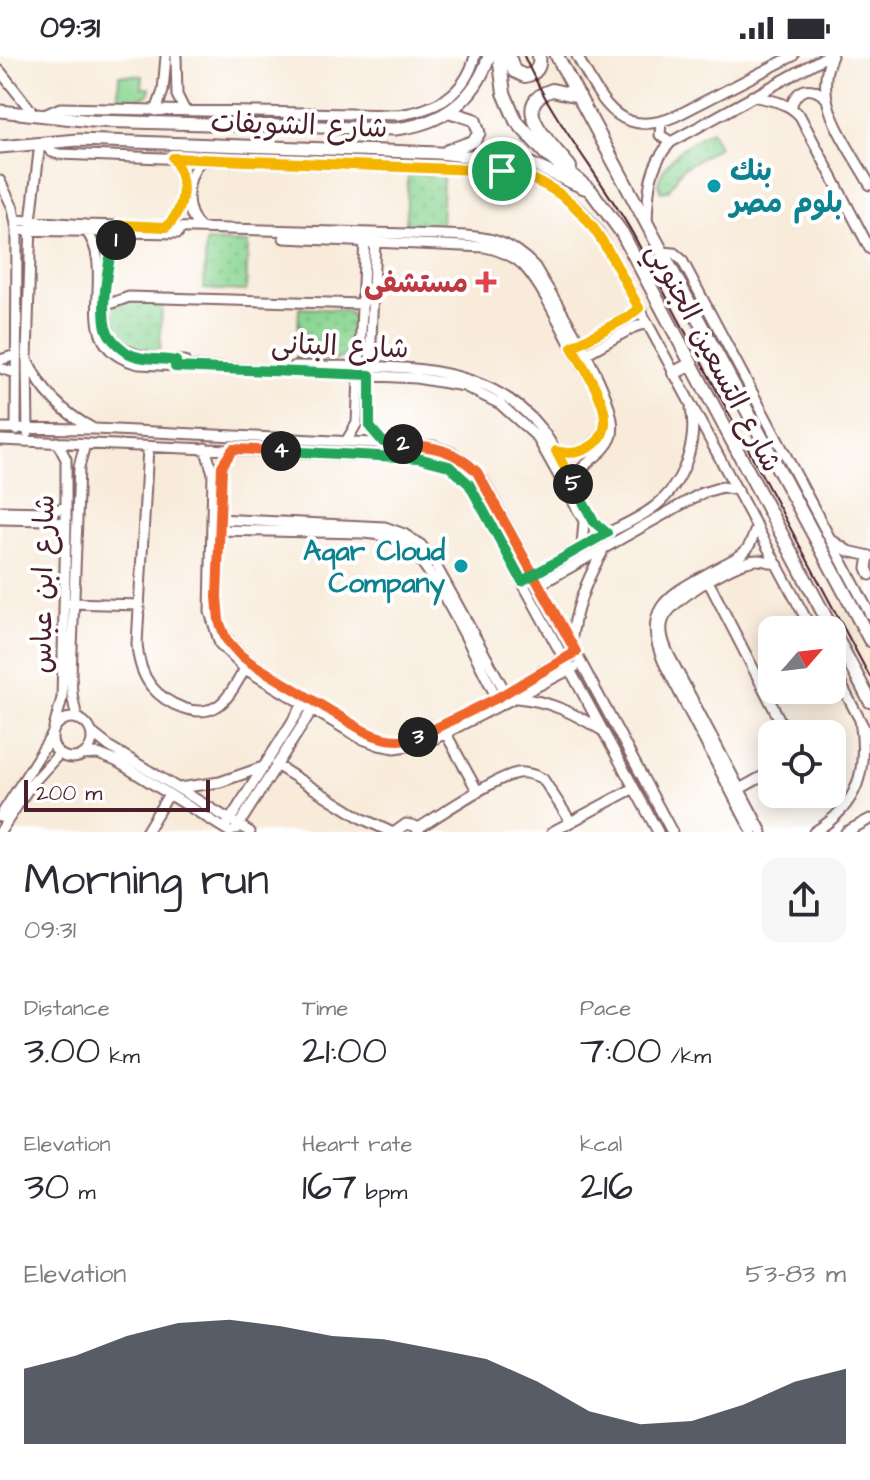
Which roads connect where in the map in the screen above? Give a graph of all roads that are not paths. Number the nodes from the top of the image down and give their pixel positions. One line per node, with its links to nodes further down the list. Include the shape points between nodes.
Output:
1 (166, 56): 18 (street)
2 (176, 56): 19 (street, via 177,95)
3 (475, 56): 19 (street, via 458,90 436,106 409,114)
4 (489, 56): 20 (main road, شارع الشويفات, via 471,93)
5 (499, 56): 29 (highway, شارع التسعين الجنوبي, via 504,93 516,121)
6 (509, 56): 7 (highway, via 514,71 525,76 536,72)
7 (539, 56)
8 (557, 56): 13 (highway, شارع التسعين الجنوبي)
9 (577, 56): 22 (street, via 615,115 635,123)
10 (793, 56): 22 (street)
11 (830, 56): 14 (street); 15 (street)
12 (0, 71): 21 (street)
13 (579, 96): 29 (highway, via 545,92 532,111 541,132); 33 (highway, شارع التسعين الجنوبي)
14 (752, 96): 16 (street); 23 (street)
15 (825, 97): 16 (street, via 804,89); 31 (street)
16 (791, 108): 42 (street)
17 (0, 111): 21 (main road, شارع الشويفات)
18 (156, 111): 19 (street); 21 (street, via 54,108)
19 (185, 111)
20 (450, 112): 21 (main road, شارع الشويفات, via 409,128 380,130 92,121); 26 (main road, via 475,120 479,133 470,143)
21 (39, 114)
22 (661, 122): 23 (street, via 660,135)
23 (671, 142): 33 (street, via 651,175)
24 (41, 143): 25 (main road, شارع الشويفات); 26 (main road, شارع الشويفات); 27 (street, via 59,154); 35 (street)
25 (0, 147)
26 (439, 153): 32 (main road, شارع الشويفات, via 529,163)
27 (173, 158): 28 (street); 36 (street, via 182,177 182,199)
28 (202, 159): 38 (street, via 192,173 188,200); 48 (street, via 502,171 533,179 586,215)
29 (578, 179): 32 (highway, شارع التسعين الجنوبي)
30 (0, 181): 34 (street)
31 (870, 185)
32 (591, 191): 54 (highway, شارع التسعين الجنوبي, via 622,233)
33 (647, 224): 43 (highway, شارع التسعين الجنوبي)
34 (17, 225): 35 (street); 51 (street)
35 (31, 226): 37 (street); 51 (street)
36 (166, 227): 38 (street); 39 (street)
37 (86, 228): 39 (street); 44 (street, شارع البتانى, via 98,252)
38 (201, 228): 40 (street)
39 (121, 229): 40 (street); 44 (street, شارع البتانى)
40 (245, 233): 41 (street)
41 (370, 239): 47 (street); 50 (street, via 484,237 509,245 535,267); 56 (street)
42 (870, 249)
43 (662, 252): 63 (street, via 682,260); 65 (highway, شارع التسعين الجنوبي)
44 (102, 285): 45 (street); 46 (street, شارع البتانى)
45 (129, 297): 46 (street); 47 (street)
46 (102, 302): 56 (street, شارع البتانى, via 107,329 124,350 140,357 175,364)
47 (363, 304): 56 (street)
48 (639, 308): 49 (street); 50 (street)
49 (647, 323): 52 (street); 58 (street)
50 (575, 346): 52 (street)
51 (21, 356): 53 (street); 57 (street); 62 (street); 64 (street, via 49,395)
52 (581, 356): 76 (street, via 604,407 605,427 599,440 584,450); 77 (street, via 608,399 614,424 609,441 580,470)
53 (0, 360)
54 (691, 364): 58 (highway); 111 (highway, شارع التسعين الجنوبي)
55 (0, 368): 57 (street)
56 (365, 371): 69 (street, via 357,423); 71 (street, via 368,421); 76 (street, شارع البتانى, via 439,372 483,384 523,410); 88 (street, شارع البتانى, via 464,386 512,413 537,437 581,514)
57 (16, 373): 61 (street)
58 (674, 373): 59 (street)
59 (687, 397): 78 (street); 86 (street, via 692,441 675,484 653,508)
60 (0, 428): 61 (street)
61 (16, 428): 62 (street); 67 (street)
62 (28, 428): 64 (street); 68 (street)
63 (773, 428): 65 (highway); 87 (street)
64 (95, 429): 69 (street)
65 (760, 436): 103 (highway, شارع التسعين الجنوبي)
66 (0, 440): 67 (street)
67 (16, 440): 68 (street)
68 (28, 440): 70 (street)
69 (347, 440): 71 (street)
70 (57, 442): 72 (street); 79 (street, شارع ابن عباس, via 66,459)
71 (383, 442): 92 (street, via 433,446 469,464)
72 (85, 444): 73 (street); 99 (street, شارع ابن عباس)
73 (148, 447): 74 (street); 100 (street)
74 (205, 448): 75 (street); 82 (street, via 213,473)
75 (233, 449): 82 (street, via 221,473); 95 (street, via 418,458 449,466 469,484)
76 (556, 451): 77 (street, شارع البتانى)
77 (574, 485): 86 (street, شارع البتانى, via 594,522)
78 (738, 490): 84 (street); 89 (street, via 707,491)
79 (66, 507): 80 (street); 83 (street, شارع ابن عباس)
80 (0, 511)
81 (0, 519): 83 (street)
82 (216, 519): 85 (street); 98 (street, via 391,528 424,548)
83 (66, 524): 99 (street, شارع ابن عباس)
84 (757, 526): 91 (street); 94 (street, via 744,553)
85 (216, 530): 98 (street, via 390,537 420,559); 107 (street, via 211,623 220,644); 112 (street, via 217,613 226,639 239,654)
86 (607, 533): 88 (street)
87 (832, 541): 90 (street); 101 (street)
88 (582, 546): 92 (street)
89 (604, 550): 96 (street); 104 (street, via 583,588)
90 (870, 556): 93 (street)
91 (778, 565): 94 (street, via 748,561); 102 (street)
92 (534, 574): 95 (street); 96 (street)
93 (870, 575)
94 (707, 579): 114 (street); 128 (street, via 668,610 662,626 692,707)
95 (522, 581): 97 (street)
96 (539, 584): 97 (street); 104 (street)
97 (527, 591): 105 (street)
98 (447, 596): 110 (street)
99 (69, 603): 100 (street); 113 (street, شارع ابن عباس); 118 (street, شارع ابن عباس, via 62,698)
100 (139, 605): 107 (street, via 137,644 143,672 150,685 173,703 209,710 225,699)
101 (870, 614)
102 (805, 616)
103 (870, 640)
104 (573, 647): 105 (street); 106 (street)
105 (564, 658): 108 (street); 110 (street)
106 (582, 663): 108 (street); 145 (street)
107 (245, 669): 112 (street)
108 (570, 669): 110 (street); 117 (street)
109 (846, 694): 115 (street)
110 (505, 699): 116 (street); 117 (street, via 564,708)
111 (870, 701)
112 (310, 703): 116 (street, via 379,745 414,747); 123 (street); 124 (street)
113 (77, 719): 118 (street, via 64,719); 119 (street)
114 (780, 720)
115 (860, 720): 120 (street); 148 (street, via 863,759 856,787 839,812)
116 (444, 730): 129 (street)
117 (604, 731): 127 (street)
118 (53, 732): 121 (street); 133 (street, شارع ابن عباس)
119 (91, 732): 122 (street); 126 (street)
120 (870, 739)
121 (59, 754): 122 (street); 139 (street)
122 (82, 755): 130 (street, via 116,761)
123 (276, 765): 136 (street); 142 (street)
124 (263, 767): 126 (street, via 220,782); 131 (street)
125 (758, 779): 128 (street)
126 (179, 788): 132 (street)
127 (634, 788): 135 (street); 144 (street)
128 (736, 791): 146 (street); 147 (street)
129 (478, 792): 135 (street, via 512,774 535,775 549,785); 138 (street)
130 (169, 794): 136 (street); 140 (street)
131 (239, 806): 132 (street); 136 (street)
132 (217, 811): 136 (street)
133 (0, 817)
134 (870, 819): 137 (street)
135 (571, 822): 143 (street)
136 (231, 827): 141 (street)
137 (858, 829): 149 (street)
138 (418, 830): 142 (street, via 406,824)
139 (0, 832)
140 (146, 832)
141 (250, 832)
142 (393, 832)
143 (552, 832)
144 (658, 832)
145 (672, 832)
146 (752, 832)
147 (762, 832)
148 (814, 832)
149 (846, 832)

